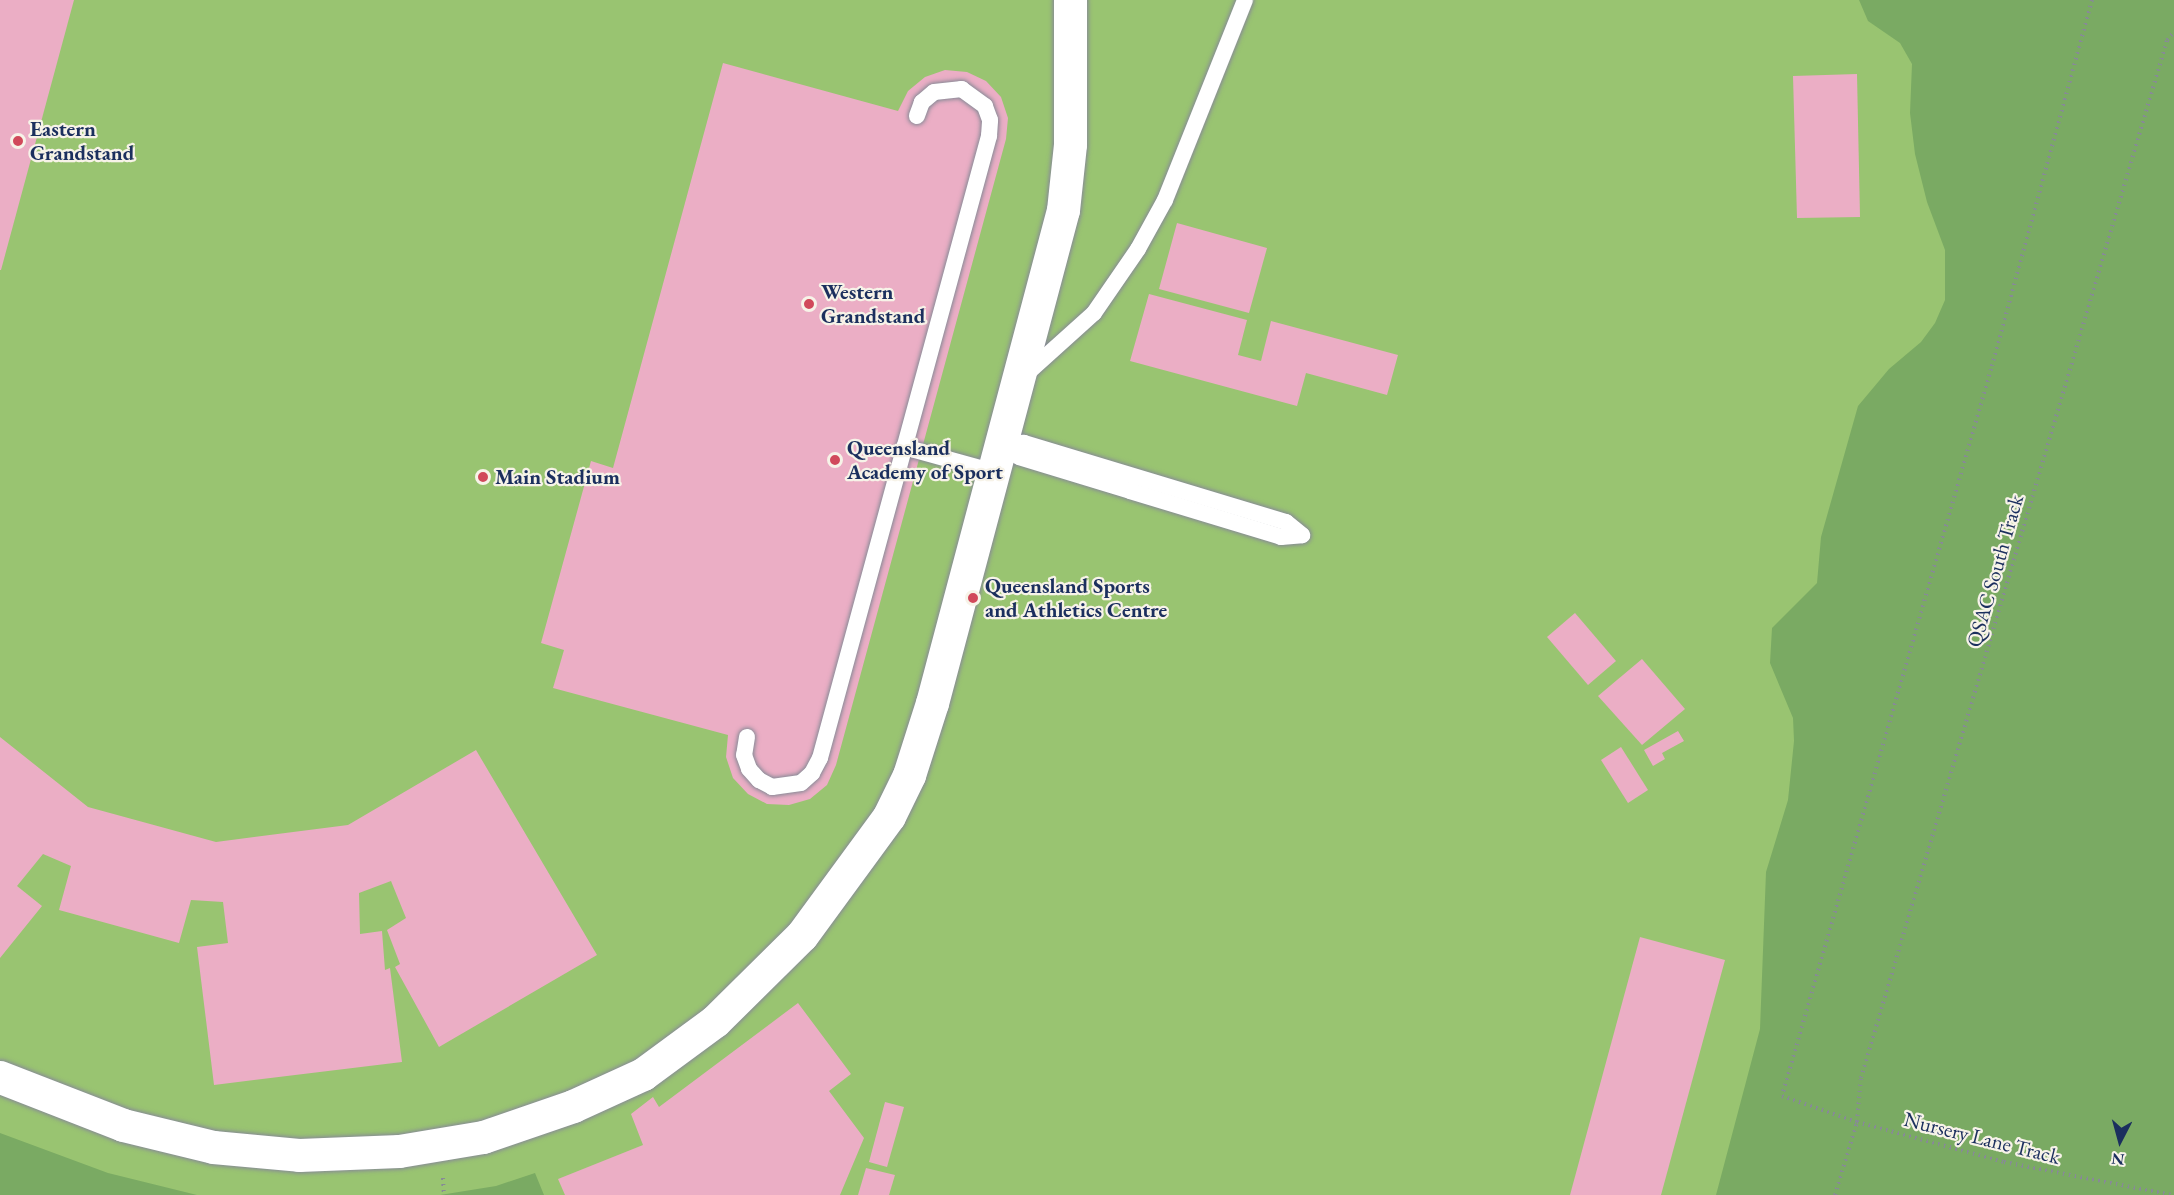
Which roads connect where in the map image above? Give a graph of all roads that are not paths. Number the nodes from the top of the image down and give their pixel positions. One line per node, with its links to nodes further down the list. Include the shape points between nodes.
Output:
1 (1070, 0): 4 (street, via 1070,144 1063,210)
2 (1245, 0): 4 (lane, via 1164,200 1138,249 1094,313)
3 (917, 116): 5 (lane, via 922,102 948,88 962,88 975,96 990,120)
4 (1019, 380): 6 (street)
5 (904, 447): 6 (lane); 7 (lane, via 820,758 812,773 787,788 759,780 744,755)
6 (998, 458): 6 (lane, via 1024,442 1286,522 1302,535 1281,537 1019,457); 8 (street, via 932,703 909,775 889,816 802,935 715,1021 643,1074 573,1106 483,1137 399,1151 299,1155 213,1147 123,1125)
7 (747, 737)
8 (0, 1077)

